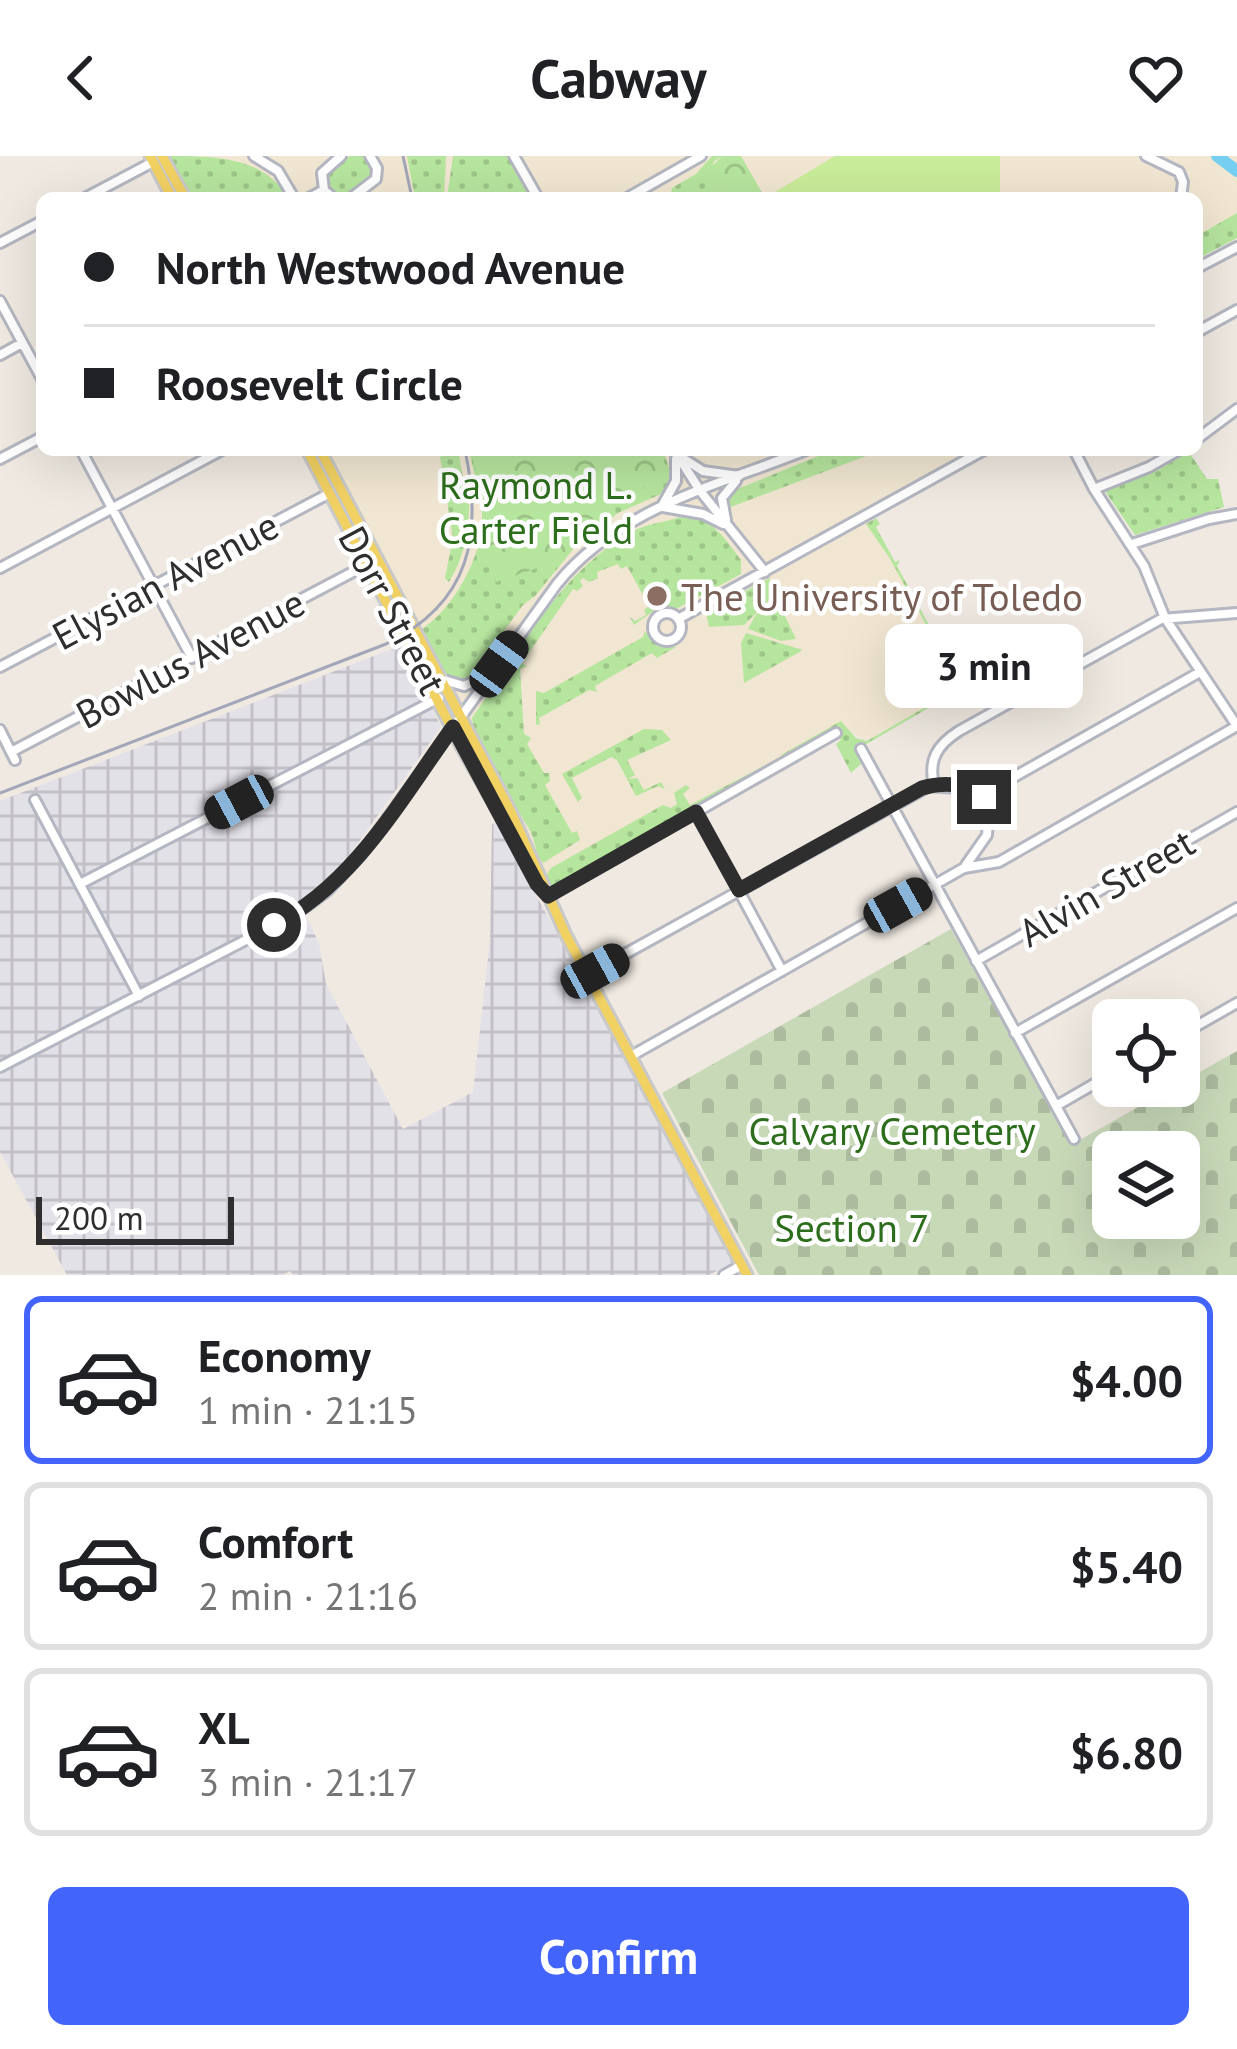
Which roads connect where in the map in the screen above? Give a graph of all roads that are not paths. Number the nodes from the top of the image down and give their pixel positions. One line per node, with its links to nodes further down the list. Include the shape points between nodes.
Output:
1 (254, 156): 12 (street, via 278,171)
2 (341, 156): 8 (street, via 324,168)
3 (370, 156): 15 (street, via 376,179)
4 (514, 156): 16 (street)
5 (701, 156): 17 (street)
6 (1146, 156): 18 (street, via 1179,172)
7 (155, 158): 9 (street); 10 (main road); 11 (main road)
8 (324, 190): 13 (street); 14 (street)
9 (96, 192)
10 (169, 192)
11 (180, 192)
12 (290, 192)
13 (320, 192)
14 (326, 192)
15 (359, 192)
16 (535, 192)
17 (638, 192)
18 (1181, 192)
19 (36, 224): 20 (street)
20 (0, 243)
21 (1237, 247): 22 (street)
22 (1203, 265)
23 (0, 301): 26 (street)
24 (1237, 310): 25 (street)
25 (1203, 329)
26 (22, 343): 27 (street); 28 (street)
27 (0, 356)
28 (36, 368)
29 (1237, 409): 30 (street)
30 (1203, 434)
31 (36, 440): 43 (street)
32 (84, 456): 49 (street)
33 (211, 456): 49 (street)
34 (315, 456): 47 (main road, Dorr Street)
35 (316, 456): 64 (main road, Dorr Street, via 332,471)
36 (674, 456): 48 (street, via 676,482)
37 (677, 456): 46 (street)
38 (681, 456): 44 (street, via 703,471)
39 (791, 456): 44 (street)
40 (973, 456): 55 (street)
41 (1077, 456): 45 (street)
42 (1166, 456): 45 (street)
43 (0, 459)
44 (741, 476): 46 (street); 51 (street, via 722,498)
45 (1094, 489): 52 (street)
46 (701, 492): 48 (street); 51 (street)
47 (330, 493): 53 (main road, Dorr Street); 56 (street, Elysian Avenue)
48 (661, 507): 51 (street); 63 (street, via 580,556)
49 (112, 508): 54 (street); 56 (street)
50 (1235, 517): 52 (street)
51 (729, 527): 55 (street)
52 (1132, 544): 58 (street)
53 (368, 564): 60 (street, Bowlus Avenue); 65 (main road, Dorr Street)
54 (0, 568)
55 (765, 572): 59 (street)
56 (154, 586): 60 (street); 61 (street, Elysian Avenue)
57 (1237, 613): 58 (street)
58 (1165, 618): 62 (street); 72 (street, via 949,737 932,762)
59 (678, 619)
60 (192, 658): 69 (street, Bowlus Avenue, via 13,756)
61 (0, 667)
62 (1200, 672): 67 (street); 73 (street)
63 (492, 674): 64 (street, via 458,687); 66 (street)
64 (440, 677): 66 (main road, Dorr Street)
65 (439, 698): 68 (main road, Dorr Street); 84 (street)
66 (461, 716): 68 (street); 79 (main road, Dorr Street)
67 (1237, 726): 81 (street)
68 (453, 727): 76 (main road, Dorr Street); 91 (street, via 327,891)
69 (0, 730)
70 (836, 734): 77 (street)
71 (861, 749): 75 (street)
72 (934, 785): 73 (street); 75 (street)
73 (982, 795): 80 (street, via 991,812)
74 (35, 800): 84 (street)
75 (893, 803): 83 (street); 85 (street)
76 (497, 809): 79 (main road); 86 (main road, Dorr Street)
77 (696, 812): 85 (street); 86 (street)
78 (1237, 812): 88 (street, Alvin Street)
79 (524, 838): 86 (main road, Dorr Street)
80 (982, 844): 81 (street); 82 (street)
81 (993, 863): 82 (street)
82 (964, 868): 83 (street)
83 (937, 883): 88 (street); 89 (street)
84 (80, 884): 91 (street)
85 (739, 890): 89 (street); 90 (street)
86 (548, 896): 90 (main road, Dorr Street)
87 (1237, 908): 94 (street)
88 (976, 961): 94 (street)
89 (782, 970): 95 (street)
90 (587, 975): 95 (main road, Dorr Street)
91 (139, 996): 96 (street)
92 (1237, 1003): 93 (street)
93 (1200, 1024)
94 (1016, 1033): 98 (street)
95 (631, 1056): 100 (main road, Dorr Street)
96 (0, 1067)
97 (1092, 1085): 98 (street)
98 (1056, 1106): 99 (street)
99 (1074, 1139)
100 (745, 1270): 101 (street)
101 (724, 1275)

